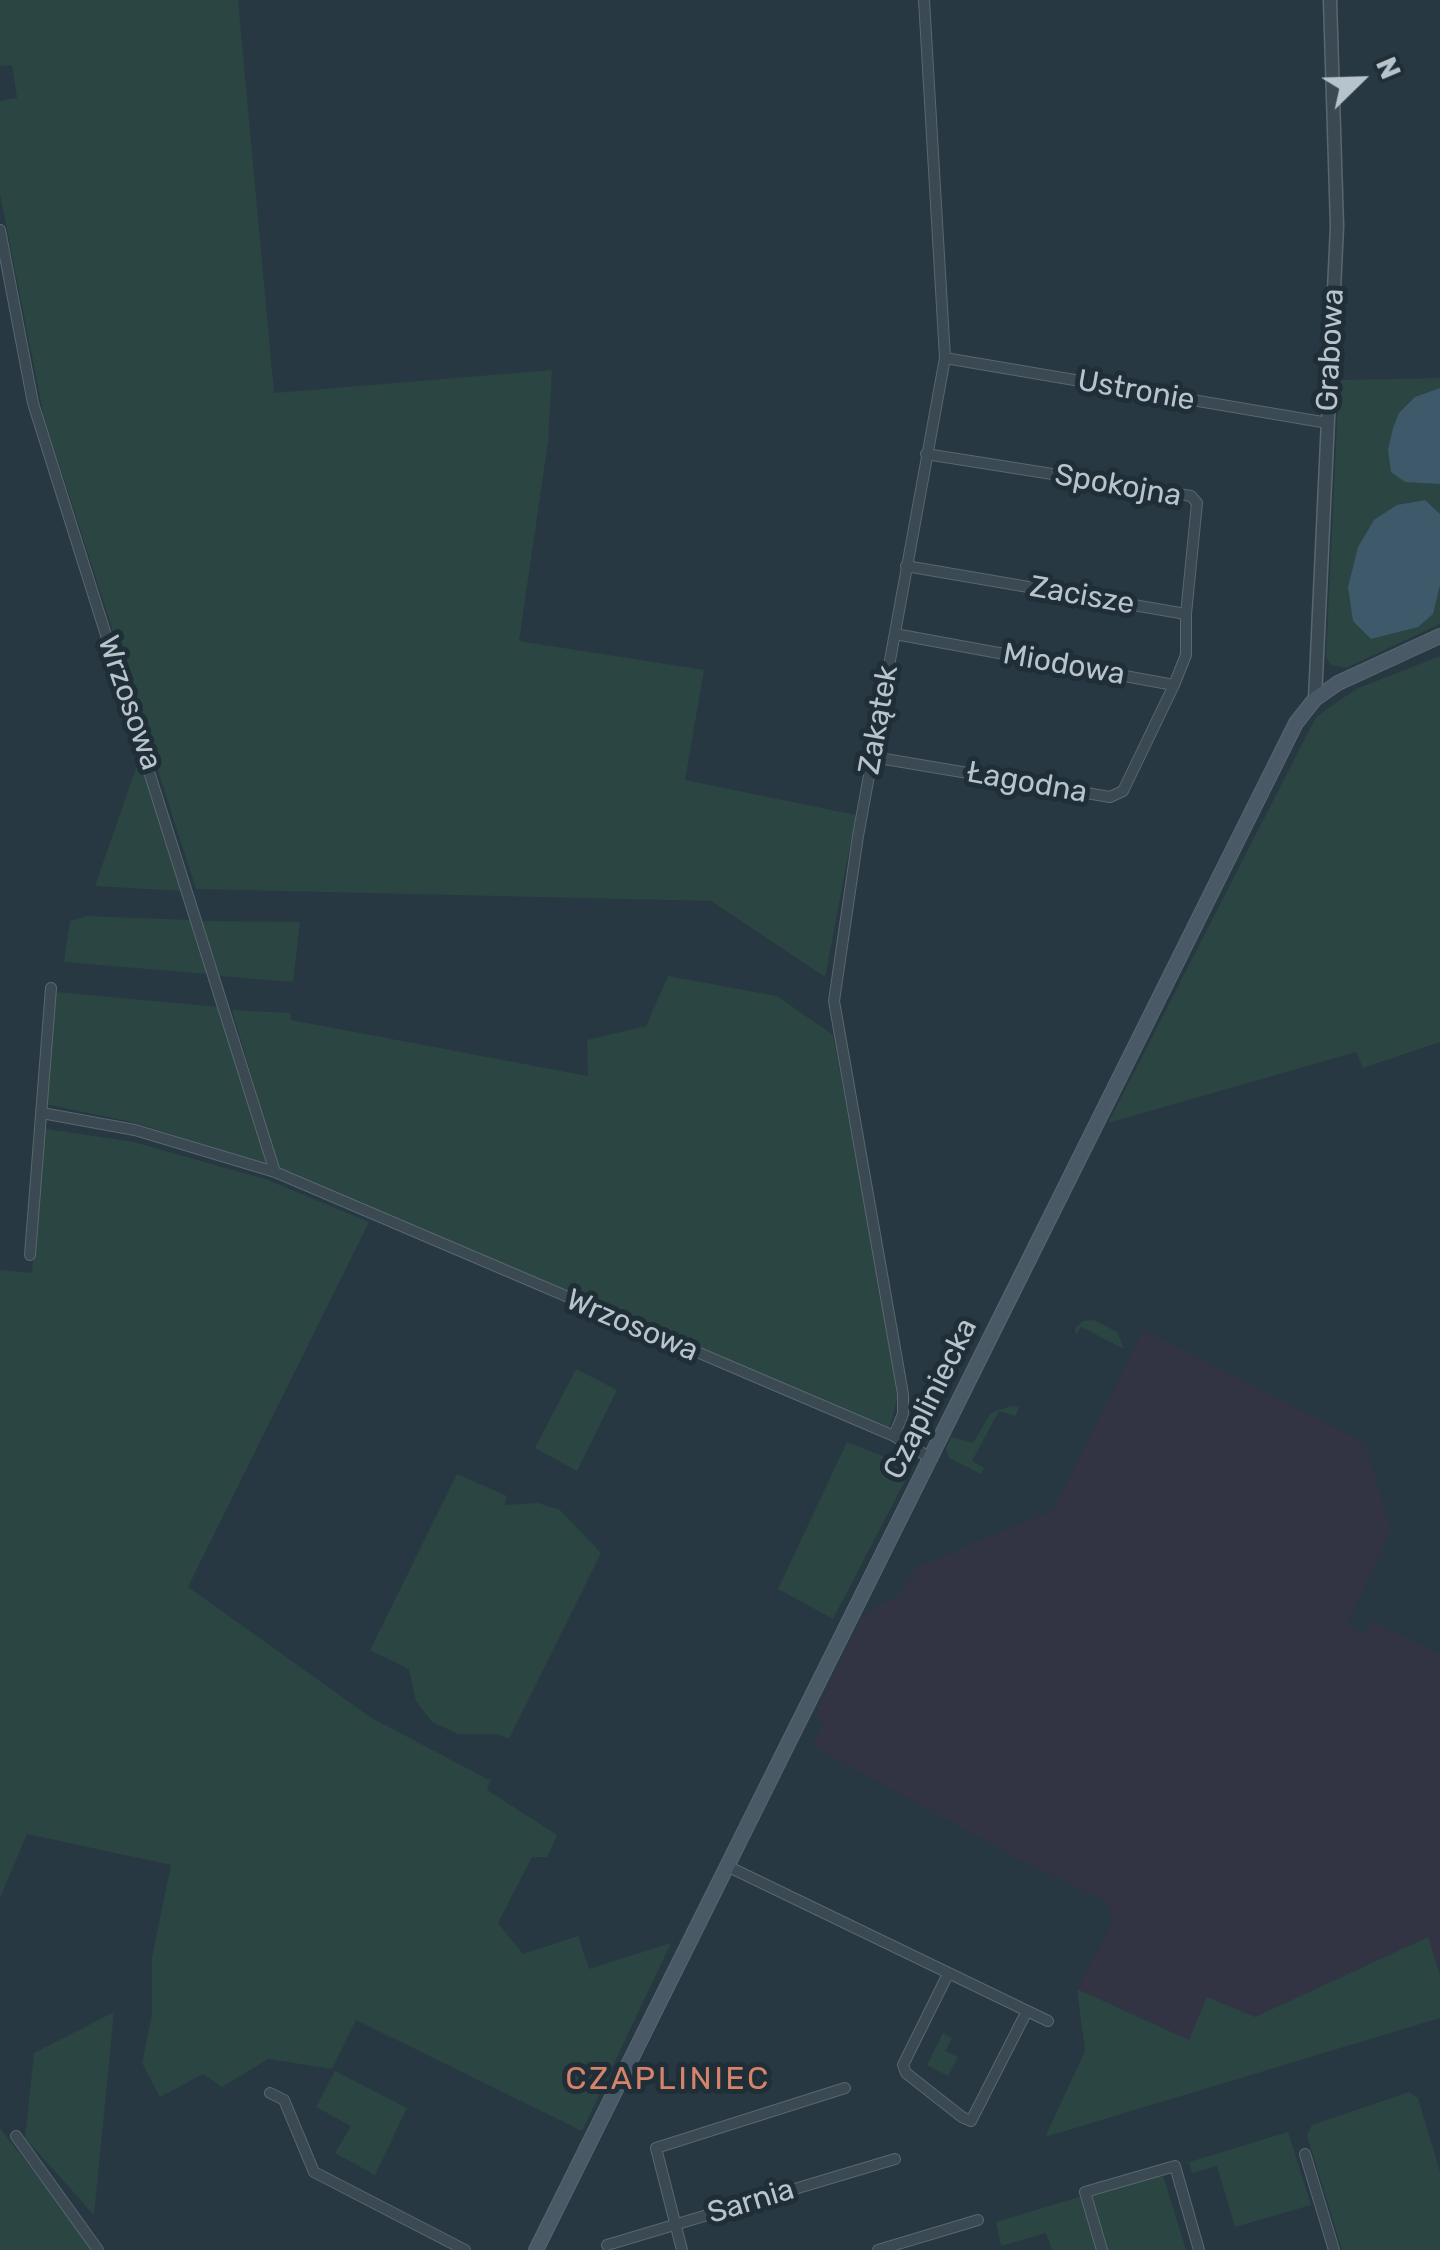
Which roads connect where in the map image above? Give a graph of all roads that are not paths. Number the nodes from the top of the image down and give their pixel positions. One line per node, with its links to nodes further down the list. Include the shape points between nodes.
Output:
1 (924, 0): 4 (street, Zakątek)
2 (1330, 0): 5 (street, Grabowa, via 1337,226)
3 (0, 230): 16 (street, Wrzosowa, via 33,403)
4 (945, 358): 5 (street, Ustronie); 6 (street, Zakątek)
5 (1328, 423): 12 (street, Grabowa)
6 (926, 454): 7 (street, Zakątek); 8 (street, Spokojna, via 1192,496 1197,503)
7 (906, 566): 8 (street, Zacisze); 9 (street, Zakątek)
8 (1186, 614): 11 (street, via 1186,655)
9 (894, 634): 11 (street, Miodowa); 13 (street, Zakątek)
10 (1440, 636): 12 (main road, Czapliniecka)
11 (1174, 685): 13 (street, Łagodna, via 1124,791 1110,797)
12 (1315, 699): 19 (main road, Czapliniecka, via 1285,743)
13 (873, 757): 18 (street, Zakątek, via 834,1001 903,1394)
14 (51, 988): 15 (street)
15 (42, 1113): 16 (street, Wrzosowa, via 135,1130); 17 (street)
16 (275, 1172): 18 (street, Wrzosowa)
17 (30, 1255)
18 (894, 1436): 19 (street, Wrzosowa)
19 (932, 1459): 20 (main road, Czapliniecka)
20 (729, 1867): 21 (street); 34 (main road, Czapliniecka)
21 (948, 1974): 22 (street); 22 (street, via 903,2065 970,2121)
22 (1027, 2011): 23 (street)
23 (1048, 2021)
24 (845, 2088): 30 (street, via 661,2144 654,2154)
25 (270, 2093): 33 (street, via 284,2100 314,2172)
26 (16, 2136): 32 (street)
27 (1305, 2154): 39 (street)
28 (895, 2159): 30 (street, Sarnia)
29 (978, 2220): 36 (street)
30 (674, 2225): 31 (street, Sarnia); 35 (street)
31 (607, 2245)
32 (98, 2250)
33 (465, 2250)
34 (536, 2250)
35 (682, 2250)
36 (878, 2250)
37 (1102, 2250): 38 (street, via 1085,2192 1175,2166)
38 (1199, 2250)
39 (1334, 2250)

